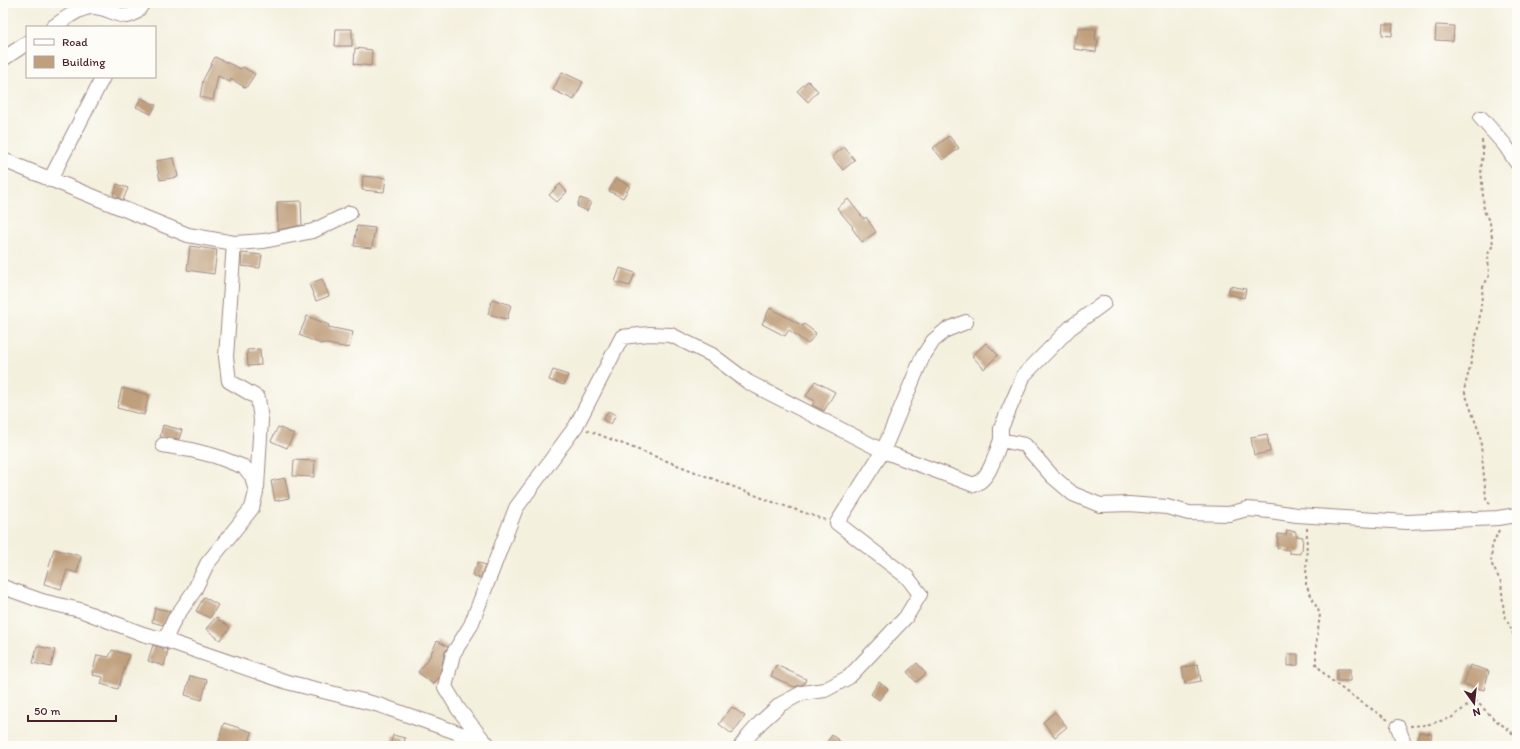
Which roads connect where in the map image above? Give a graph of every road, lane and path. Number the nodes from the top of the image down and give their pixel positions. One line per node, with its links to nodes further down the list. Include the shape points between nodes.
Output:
1 (139, 9): 2 (street, via 126,16 94,6 79,10); 3 (street)
2 (55, 26)
3 (130, 26)
4 (26, 44): 5 (street)
5 (3, 59)
6 (102, 78): 11 (street)
7 (1481, 118): 10 (street, via 1506,146)
8 (1482, 140): 23 (path, via 1480,168 1484,211 1490,223 1493,245 1488,254 1489,276 1483,287 1479,323 1464,390 1480,435 1486,498)
9 (3, 160): 11 (street)
10 (1517, 163)
11 (50, 180): 13 (street, via 188,235)
12 (350, 213): 13 (street, via 313,231 264,241)
13 (234, 243): 20 (street, via 226,357 229,381 258,398 261,420)
14 (1104, 303): 17 (street, via 1070,328 1024,375 1001,428)
15 (966, 322): 19 (street, via 946,330 933,342 922,358)
16 (576, 426): 19 (street, via 622,337 671,335 712,355 748,382); 24 (path, via 770,501); 30 (street, via 516,508 471,625 453,654 445,688 459,710)
17 (1002, 440): 19 (street, via 987,474 981,482 974,484); 22 (street, via 1025,445 1052,476 1073,494 1100,505 1167,507 1197,514 1229,514 1247,509)
18 (162, 446): 20 (street, via 203,453 244,468 252,476)
19 (883, 451): 24 (street)
20 (256, 492): 26 (street, via 252,508 207,564)
21 (1517, 515): 23 (street)
22 (1308, 516): 23 (street, via 1407,522); 28 (path, via 1306,585 1320,614 1316,664 1345,691)
23 (1498, 518): 27 (path, via 1499,530 1492,546 1491,563 1501,582 1504,614)
24 (837, 523): 31 (street, via 907,577 920,594 906,617 849,677 824,690 802,693 782,704 761,722)
25 (3, 586): 26 (street)
26 (165, 640): 30 (street, via 287,682 380,705)
27 (1517, 642)
28 (1398, 727): 29 (path, via 1426,725 1451,718 1475,700); 32 (street)
29 (1517, 738)
30 (488, 745)
31 (741, 746)
32 (1405, 746)

